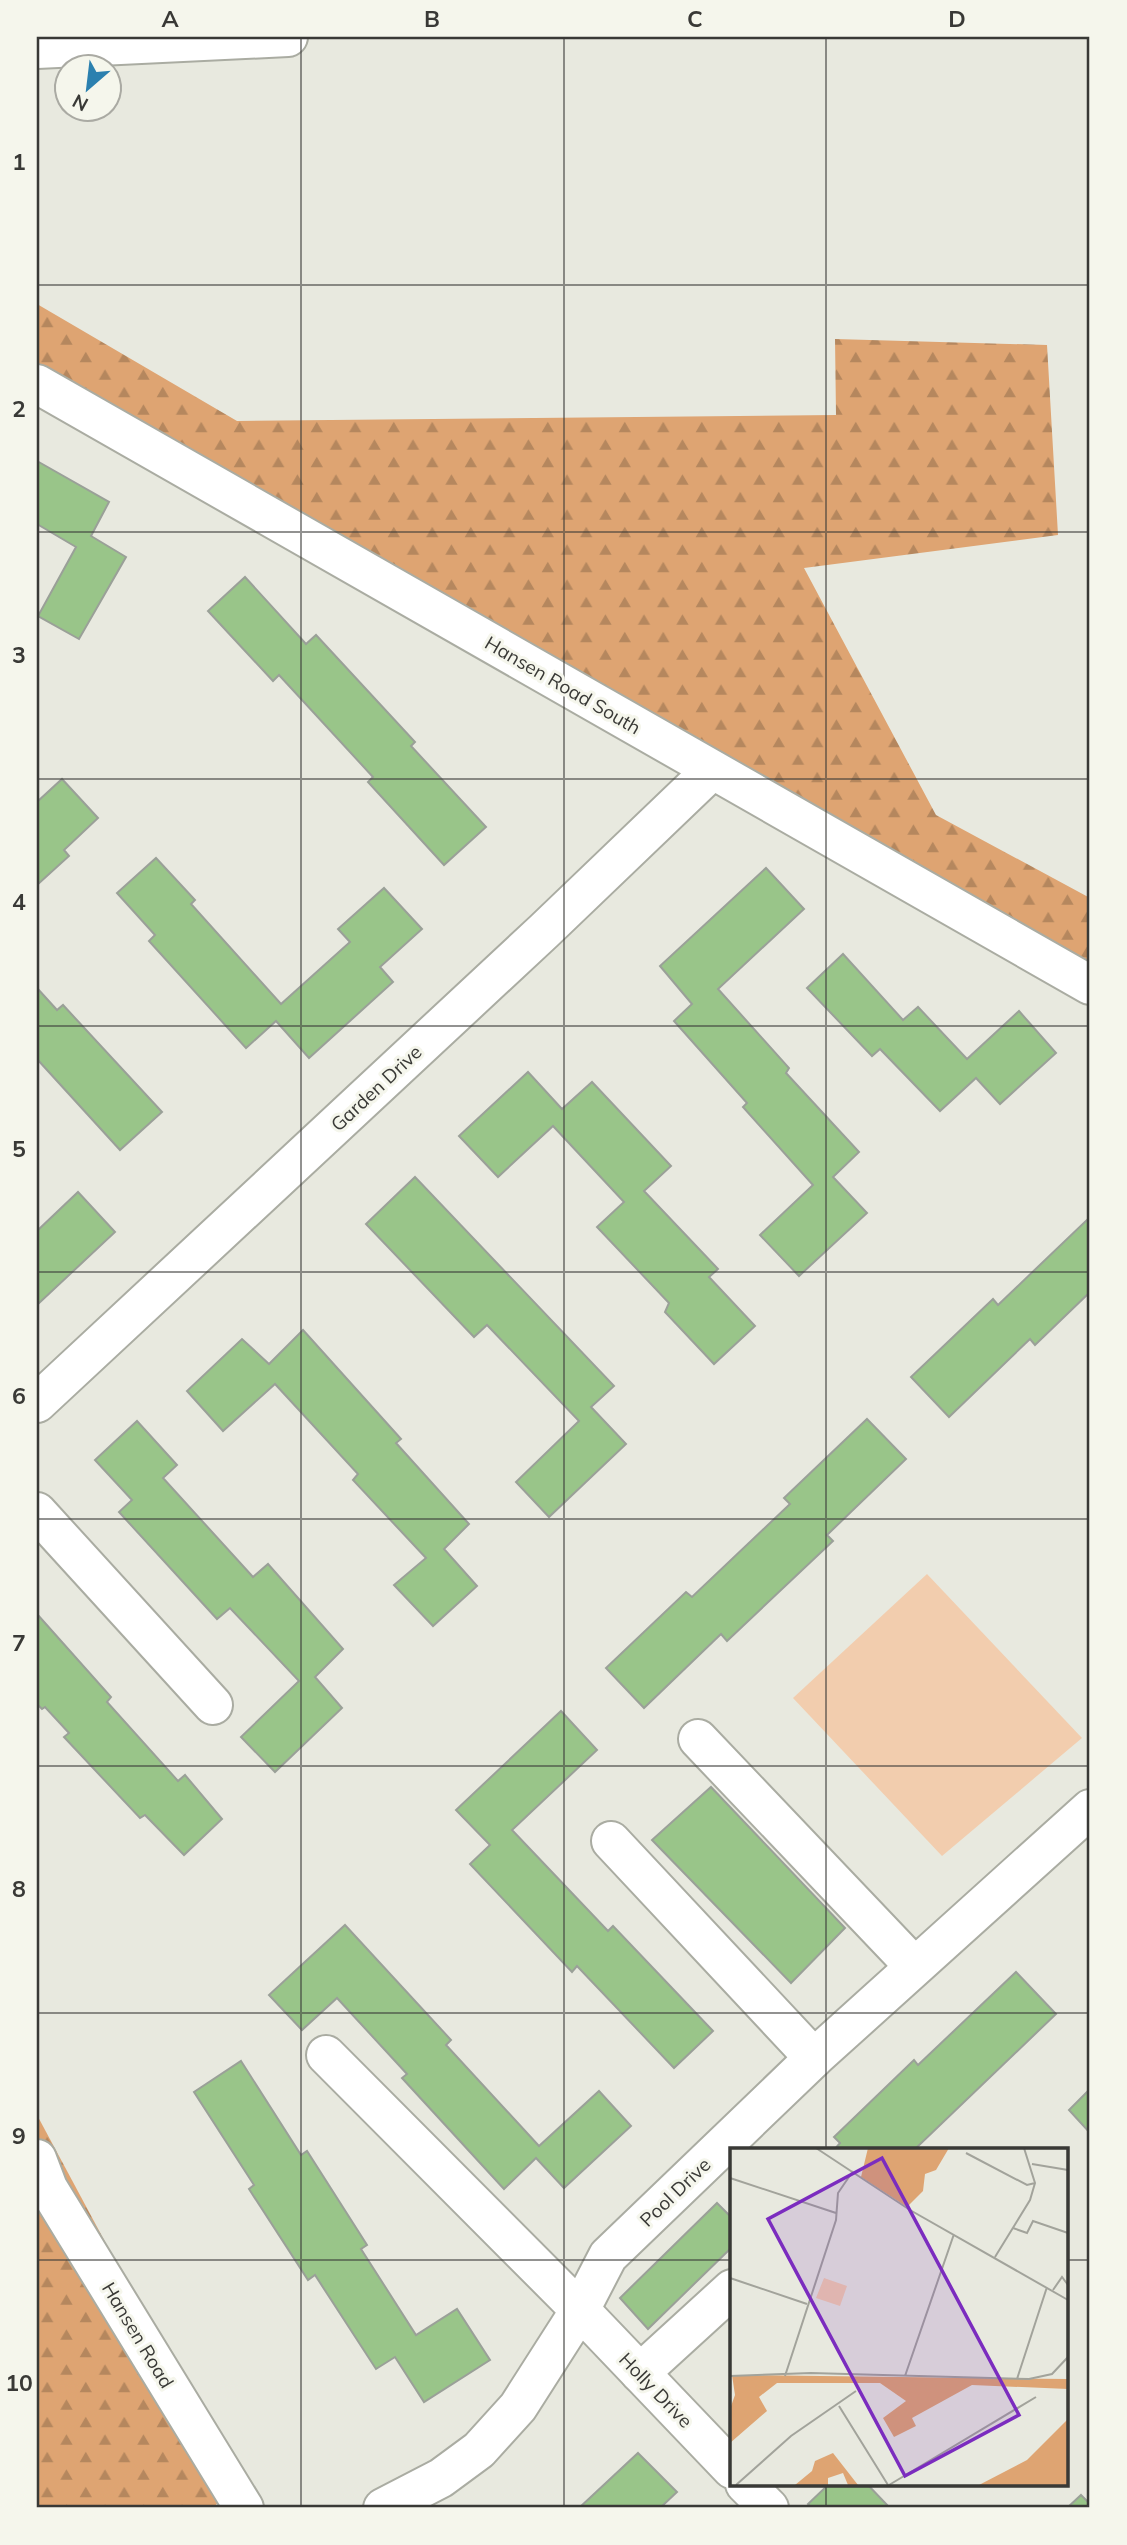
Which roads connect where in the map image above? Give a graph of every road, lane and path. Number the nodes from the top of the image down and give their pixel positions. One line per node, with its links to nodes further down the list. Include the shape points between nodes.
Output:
1 (288, 37): 2 (street)
2 (37, 48)
3 (37, 384): 4 (street, Hansen Road South)
4 (712, 770): 5 (street, Hansen Road South); 6 (street, Garden Drive)
5 (1090, 985)
6 (37, 1402)
7 (37, 1512): 8 (street)
8 (213, 1704)
9 (698, 1739): 12 (street)
10 (1090, 1809): 12 (street, Pool Drive)
11 (611, 1841): 14 (street)
12 (914, 1966): 14 (street, Pool Drive)
13 (326, 2055): 17 (street, Holly Drive)
14 (814, 2058): 17 (street, Pool Drive, via 608,2256)
15 (37, 2159): 21 (street, Hansen Road, via 48,2188)
16 (730, 2292): 18 (street)
17 (580, 2310): 18 (street, Holly Drive); 22 (street, Pool Drive, via 518,2407 480,2450 441,2478)
18 (640, 2373): 19 (street, Holly Drive)
19 (730, 2467)
20 (747, 2486): 23 (street)
21 (244, 2508)
22 (383, 2508)
23 (769, 2508)

